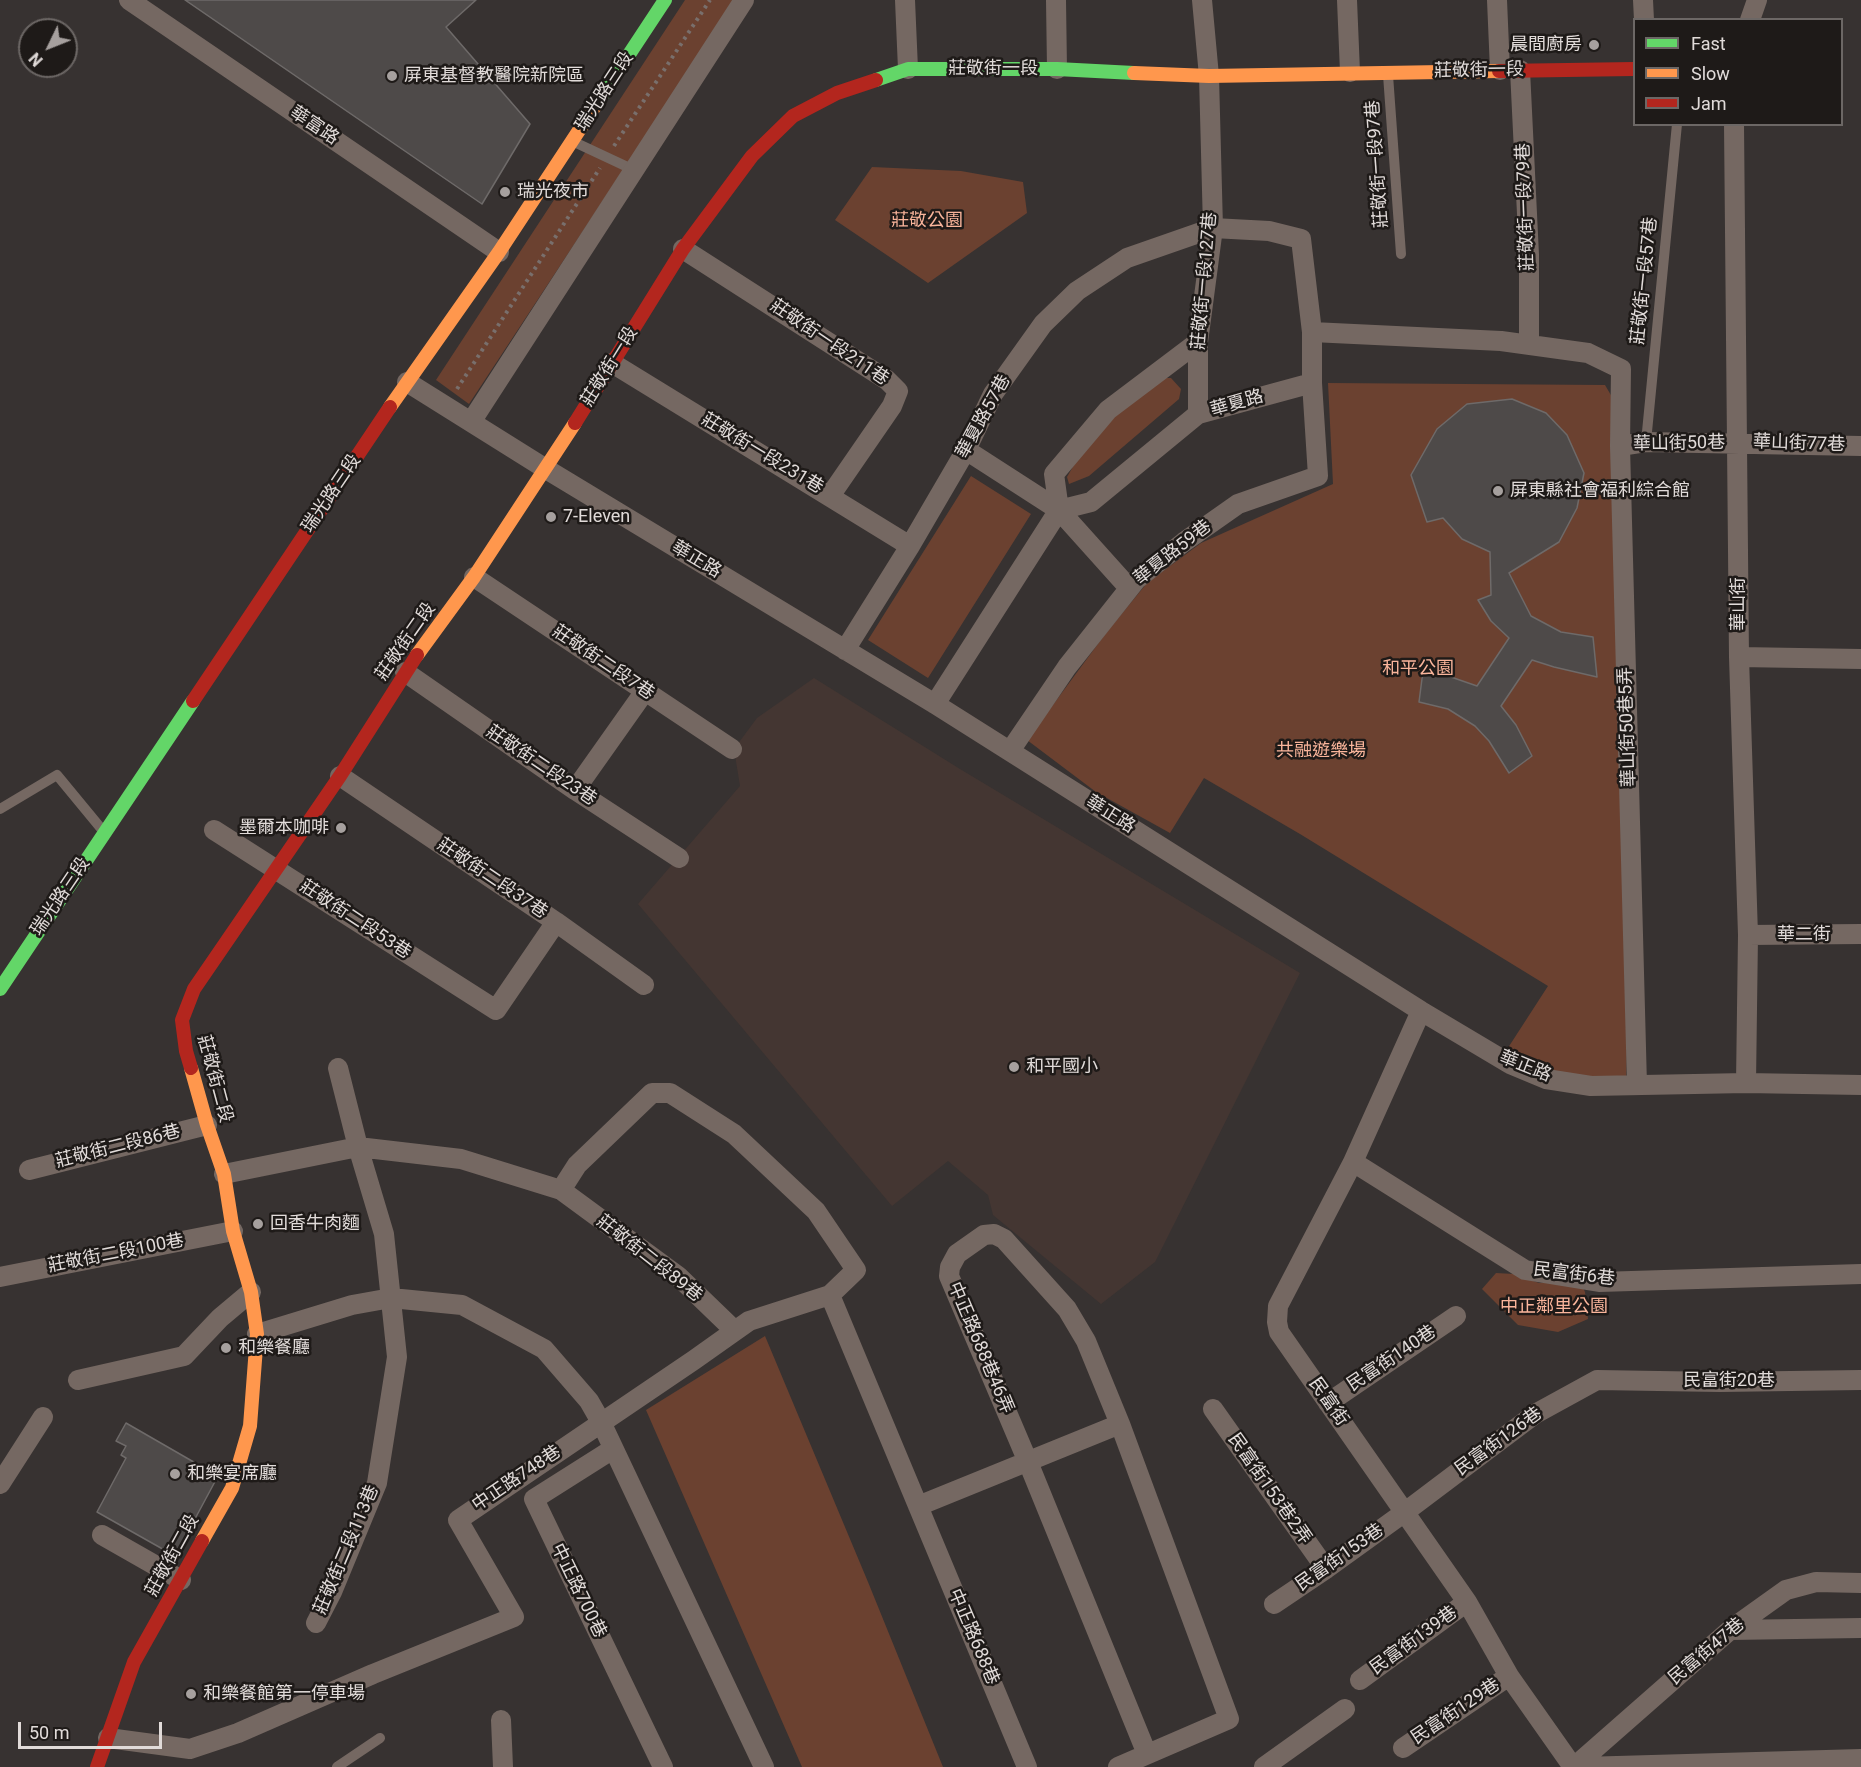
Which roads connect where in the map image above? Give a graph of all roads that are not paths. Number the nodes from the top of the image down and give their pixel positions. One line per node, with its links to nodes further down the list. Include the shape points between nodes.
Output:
1 (129, 0): 27 (street, 華富路)
2 (665, 0): 23 (street, 瑞光路三段)
3 (744, 0): 24 (street)
4 (905, 0): 13 (street)
5 (1056, 0): 14 (street)
6 (1202, 0): 20 (street, 莊敬街一段127巷)
7 (1347, 0): 18 (street)
8 (1497, 0): 16 (street)
9 (1643, 0): 11 (street)
10 (1757, 0): 12 (street)
11 (1644, 18)
12 (1751, 18)
13 (908, 69): 14 (street, 莊敬街一段); 26 (street, 莊敬街一段, via 837,93 793,116 752,156)
14 (1057, 69): 20 (street, 莊敬街一段)
15 (1633, 69): 17 (street, 莊敬街一段)
16 (1500, 70): 17 (street, 莊敬街一段); 19 (street, 莊敬街一段)
17 (1520, 70): 31 (street, 莊敬街一段79巷)
18 (1350, 72): 19 (street, 莊敬街一段); 20 (street, 莊敬街一段)
19 (1388, 72): 28 (lane, 莊敬街一段97巷)
20 (1209, 76): 25 (street, 莊敬街一段127巷)
21 (1677, 126): 37 (lane, 莊敬街一段57巷)
22 (1734, 126): 38 (street, 華山街)
23 (572, 141): 24 (lane); 27 (street, 瑞光路三段)
24 (634, 170): 36 (street)
25 (1213, 228): 29 (street, via 1269,231 1301,239); 30 (street, 莊敬街一段127巷); 41 (street, 華夏路57巷, via 1127,258 1077,291 1043,324 993,394)
26 (683, 249): 32 (street, 莊敬街一段); 43 (street, 莊敬街一段211巷, via 887,380 898,391 892,406)
27 (499, 252): 33 (street, 瑞光路三段)
28 (1401, 254)
29 (1312, 332): 31 (street); 34 (street)
30 (1198, 342): 35 (street, 莊敬街一段127巷); 44 (street, via 1108,410 1054,474)
31 (1529, 345): 39 (street, 華山街50巷5弄, via 1588,353 1621,369)
32 (612, 363): 42 (street, 莊敬街一段); 43 (street, 莊敬街一段231巷)
33 (407, 382): 36 (street, 華正路); 60 (street, 瑞光路三段)
34 (1311, 383): 35 (street, 華夏路); 47 (street, 華夏路59巷, via 1318,476 1238,504)
35 (1198, 414): 44 (street, 華夏路, via 1091,502)
36 (471, 422): 42 (street, 華正路)
37 (1646, 442): 38 (street, 華山街50巷); 39 (street, 華山街50巷)
38 (1738, 442): 40 (street, 華山街77巷); 49 (street, 華山街)
39 (1620, 446): 72 (street, 華山街50巷5弄)
40 (1861, 446)
41 (966, 450): 44 (street); 45 (street, 華夏路57巷)
42 (546, 469): 46 (street, 莊敬街二段); 48 (street, 華正路)
43 (830, 496): 45 (street, 莊敬街一段231巷)
44 (1059, 510): 47 (street); 53 (street)
45 (910, 546): 48 (street, 華夏路57巷)
46 (474, 577): 51 (street, 莊敬街二段); 52 (street, 莊敬街二段7巷)
47 (1129, 588): 55 (street, 華夏路59巷, via 1067,667)
48 (845, 650): 53 (street, 華正路)
49 (1739, 657): 50 (street); 65 (street, 華山街)
50 (1861, 659)
51 (405, 672): 56 (street, 莊敬街二段); 57 (street, 莊敬街二段23巷)
52 (645, 691): 54 (street, 莊敬街二段7巷); 57 (street)
53 (935, 704): 55 (street, 華正路)
54 (732, 749)
55 (1010, 751): 69 (street, 華正路)
56 (340, 776): 62 (street, 莊敬街二段); 63 (street, 莊敬街二段37巷)
57 (575, 790): 61 (street, 莊敬街二段23巷)
58 (0, 809): 60 (lane, via 57,775)
59 (214, 830): 62 (street, 莊敬街二段53巷)
60 (104, 832): 67 (street, 瑞光路三段)
61 (679, 858)
62 (276, 869): 68 (street, 莊敬街二段53巷); 74 (street, 莊敬街二段, via 194,989 182,1020 186,1051)
63 (556, 922): 66 (street); 68 (street, 莊敬街二段37巷)
64 (1861, 934): 65 (street, 華二街)
65 (1748, 935): 71 (street, 華山街)
66 (644, 985)
67 (0, 989)
68 (496, 1011)
69 (1421, 1011): 72 (street, 華正路, via 1510,1064 1546,1079 1591,1086); 76 (street, 民富街)
70 (338, 1068): 75 (street, 莊敬街二段113巷)
71 (1746, 1083): 72 (street, 華正路); 73 (street, 華正路)
72 (1637, 1085)
73 (1861, 1085)
74 (207, 1125): 77 (street, 莊敬街二段86巷); 78 (street, 莊敬街二段)
75 (358, 1147): 78 (street, 莊敬街二段89巷); 79 (street, 莊敬街二段89巷, via 460,1159); 85 (street, 莊敬街二段113巷, via 384,1234)
76 (1353, 1162): 81 (street, 民富街6巷, via 1525,1270 1599,1282); 92 (street, 民富街, via 1278,1306 1279,1332)
77 (28, 1170)
78 (224, 1174): 80 (street, 莊敬街二段)
79 (561, 1190): 84 (street, 中正路748巷, via 577,1166 652,1093 670,1093 734,1134 816,1211 856,1270); 87 (street, 莊敬街二段89巷, via 678,1276)
80 (232, 1231): 82 (street, 莊敬街二段100巷); 83 (street, 莊敬街二段)
81 (1861, 1274)
82 (0, 1277)
83 (251, 1292): 88 (street, 莊敬街二段); 89 (street, via 184,1356)
84 (830, 1294): 87 (street, 中正路748巷, via 749,1321); 100 (street, 中正路688巷)
85 (391, 1298): 88 (street, via 352,1305); 95 (street, via 462,1305 544,1349 589,1401); 108 (street, 莊敬街二段113巷, via 397,1357 377,1483)
86 (1456, 1316): 92 (street, 民富街140巷)
87 (735, 1331): 95 (street, 中正路748巷)
88 (257, 1334): 104 (street, 莊敬街二段, via 250,1426 232,1488)
89 (78, 1380)
90 (1597, 1380): 91 (street, 民富街20巷); 101 (street, 民富街126巷, via 1535,1414)
91 (1861, 1380)
92 (1328, 1403): 101 (street, 民富街)
93 (1213, 1409): 103 (street, 民富街153巷2弄)
94 (43, 1418): 99 (street)
95 (601, 1422): 97 (street); 115 (street, 中正路748巷, via 458,1520 514,1617 238,1733 190,1749)
96 (1120, 1424): 98 (street); 98 (street, 中正路688巷46弄, via 1086,1341 1067,1309 1004,1239 984,1235 957,1254 949,1276); 118 (street, 中正路688巷46弄, via 1229,1719)
97 (614, 1449): 124 (street, 中正路700巷, via 534,1499); 125 (street)
98 (1028, 1461): 100 (street); 118 (street, 中正路688巷46弄)
99 (0, 1484)
100 (918, 1506): 126 (street, 中正路688巷)
101 (1405, 1512): 103 (street, 民富街153巷); 106 (street, 民富街)
102 (102, 1535): 104 (street)
103 (1326, 1569): 107 (street, 民富街153巷)
104 (181, 1580): 115 (street, 莊敬街二段, via 134,1662)
105 (1861, 1583): 110 (street, 民富街47巷, via 1816,1582 1786,1590)
106 (1467, 1602): 111 (street, 民富街); 112 (street, 民富街139巷)
107 (1274, 1604)
108 (316, 1623)
109 (1861, 1628): 110 (street)
110 (1730, 1630): 129 (street, 民富街47巷)
111 (1509, 1676): 117 (street, 民富街129巷); 129 (street, 民富街)
112 (1360, 1680)
113 (1345, 1709): 128 (street)
114 (501, 1720): 123 (street)
115 (108, 1738): 121 (street, 莊敬街二段)
116 (380, 1738): 122 (lane)
117 (1403, 1748)
118 (1147, 1754): 127 (street)
119 (1861, 1759): 120 (street)
120 (1800, 1763): 130 (street)
121 (97, 1767)
122 (337, 1767)
123 (503, 1767)
124 (663, 1767)
125 (764, 1767)
126 (1027, 1767)
127 (1118, 1767)
128 (1264, 1767)
129 (1573, 1767)
130 (1582, 1767)

